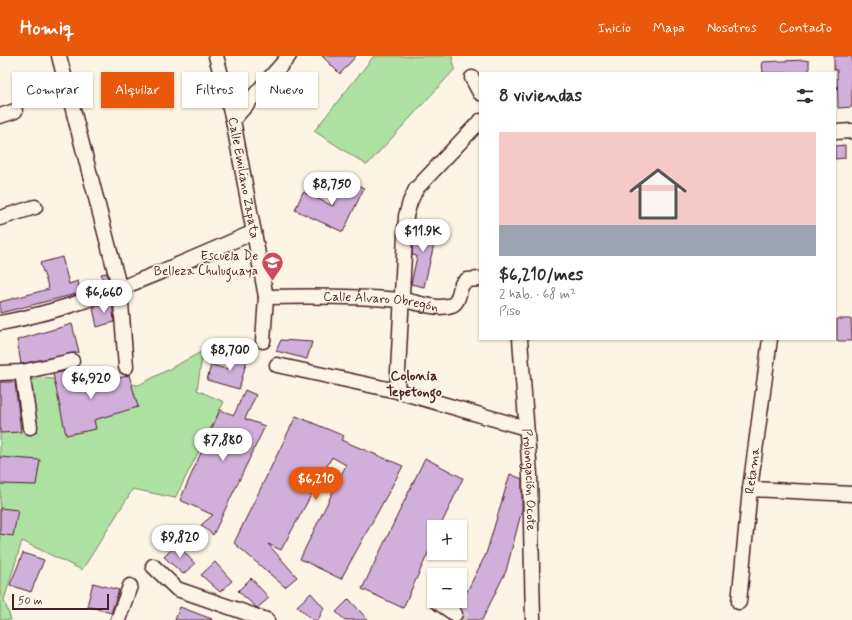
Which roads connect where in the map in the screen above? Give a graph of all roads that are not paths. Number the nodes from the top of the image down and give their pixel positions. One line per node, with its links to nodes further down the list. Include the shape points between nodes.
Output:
1 (59, 56): 16 (street)
2 (216, 56): 8 (street)
3 (289, 56): 8 (street, Calle Emiliano Zapata)
4 (472, 78): 5 (street)
5 (479, 91)
6 (15, 111): 7 (street)
7 (0, 116)
8 (232, 120): 14 (street, Calle Emiliano Zapata)
9 (479, 122): 18 (street, via 421,183 410,202 406,216)
10 (852, 131): 11 (street)
11 (836, 132)
12 (35, 207): 13 (street)
13 (0, 218)
14 (254, 232): 16 (street); 17 (street, Calle Emiliano Zapata)
15 (479, 279): 18 (street, Calle Álvaro Obregón, via 467,280 462,284 454,304 436,306)
16 (120, 290): 19 (street, via 39,316); 25 (street)
17 (266, 297): 18 (street, Calle Álvaro Obregón, via 325,295); 22 (street, Calle Emiliano Zapata)
18 (403, 300): 28 (street)
19 (0, 323)
20 (520, 340): 30 (street, Prolongación Ocote)
21 (770, 340): 31 (street, Retama)
22 (263, 341)
23 (72, 361): 26 (street)
24 (277, 365): 28 (street)
25 (126, 367)
26 (22, 372): 27 (street); 29 (street)
27 (0, 373)
28 (397, 391): 30 (street)
29 (30, 427)
30 (526, 428): 40 (street, Prolongación Ocote)
31 (750, 489): 32 (street); 35 (street, Retama)
32 (852, 494)
33 (153, 566): 39 (street, via 176,589)
34 (130, 586): 38 (street)
35 (739, 602)
36 (446, 608): 37 (street)
37 (455, 614)
38 (118, 620)
39 (267, 620)
40 (534, 620)

